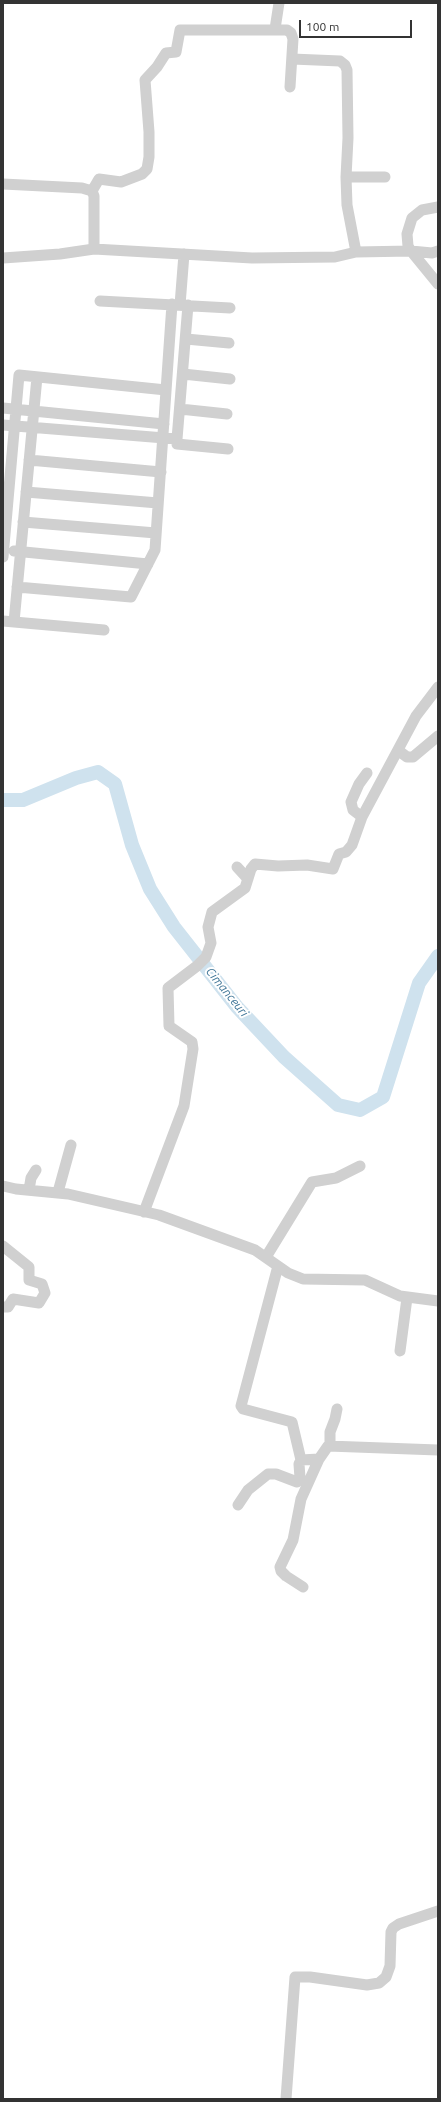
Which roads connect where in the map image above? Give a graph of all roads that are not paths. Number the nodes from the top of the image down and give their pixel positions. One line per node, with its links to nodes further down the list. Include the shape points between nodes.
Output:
1 (278, 3): 2 (street)
2 (275, 29): 3 (street, via 288,30 292,35); 8 (street, via 180,30 177,51 166,53 145,80 149,132 147,169 142,174 121,182 99,178)
3 (292, 59): 4 (street); 5 (street, via 340,62 345,65 348,118)
4 (290, 87)
5 (346, 177): 6 (street); 13 (street, via 347,205)
6 (385, 177)
7 (3, 184): 8 (street, via 82,188)
8 (92, 191): 10 (street)
9 (438, 207): 11 (street, via 422,210 412,218 407,240)
10 (94, 249): 14 (street); 15 (street)
11 (411, 251): 12 (street); 13 (street); 16 (street)
12 (438, 251)
13 (356, 252): 14 (street, via 335,257 276,259)
14 (184, 254): 18 (street)
15 (3, 258)
16 (438, 284)
17 (100, 301): 18 (street)
18 (180, 305): 19 (street); 20 (street); 25 (street)
19 (230, 308)
20 (186, 339): 21 (street); 22 (street)
21 (229, 343)
22 (183, 374): 24 (street); 28 (street)
23 (37, 377): 25 (street); 27 (street, via 19,375); 29 (street)
24 (230, 379)
25 (166, 390): 31 (street)
26 (3, 408): 27 (street)
27 (16, 409): 29 (street); 33 (street)
28 (180, 409): 30 (street); 36 (street)
29 (34, 411): 31 (street); 34 (street)
30 (227, 414)
31 (164, 424): 35 (street)
32 (3, 425): 33 (street)
33 (14, 426): 34 (street); 38 (street)
34 (32, 427): 35 (street); 39 (street)
35 (163, 438): 36 (street); 40 (street)
36 (177, 439): 37 (street, via 177,444)
37 (228, 449)
38 (7, 459): 41 (street)
39 (29, 460): 40 (street); 42 (street)
40 (160, 472): 43 (street)
41 (6, 490): 44 (street)
42 (26, 492): 43 (street); 45 (street)
43 (158, 503): 46 (street)
44 (5, 520): 47 (street)
45 (23, 522): 46 (street); 48 (street)
46 (156, 533): 50 (street, via 155,550)
47 (3, 551): 48 (street); 49 (street)
48 (20, 552): 50 (street); 51 (street)
49 (3, 557)
50 (148, 564): 51 (street, via 131,597)
51 (17, 587): 52 (street)
52 (8, 621): 53 (street)
53 (104, 630)
54 (438, 687): 56 (street, via 416,716)
55 (438, 736): 56 (street, via 413,757 407,757)
56 (399, 751): 58 (street)
57 (367, 773): 58 (street, via 351,802 353,810)
58 (362, 817): 60 (street, via 352,845 346,852 338,855 332,869 257,863 252,867)
59 (237, 867): 60 (street)
60 (248, 879): 67 (street, via 246,888 212,912 208,927 211,942 206,957 168,988 168,1023 172,1029 192,1042 193,1049 184,1106)
61 (71, 1145): 66 (street)
62 (360, 1166): 69 (street, via 336,1178 315,1181 309,1186)
63 (36, 1170): 65 (street, via 31,1178)
64 (3, 1186): 65 (street)
65 (29, 1190): 66 (street)
66 (58, 1192): 67 (street)
67 (144, 1212): 69 (street, via 237,1243)
68 (3, 1246): 73 (street, via 29,1267 29,1280 42,1284 45,1293 39,1303 13,1299 8,1307)
69 (266, 1257): 70 (street)
70 (278, 1266): 71 (street, via 288,1273 308,1279 365,1280); 79 (street, via 241,1406 243,1409 292,1422)
71 (408, 1298): 72 (street); 74 (street)
72 (438, 1301)
73 (3, 1307)
74 (400, 1352)
75 (337, 1409): 76 (street, via 331,1427)
76 (330, 1445): 77 (street); 78 (street)
77 (438, 1450)
78 (319, 1459): 79 (street); 81 (street, via 301,1499 294,1536 280,1567 286,1576)
79 (301, 1460): 80 (street, via 298,1481 268,1474 248,1490)
80 (238, 1505)
81 (303, 1587)
82 (438, 1911): 83 (street, via 393,1928 390,1932 390,1966 386,1977 379,1983 367,1985 295,1977)
83 (286, 2099)

